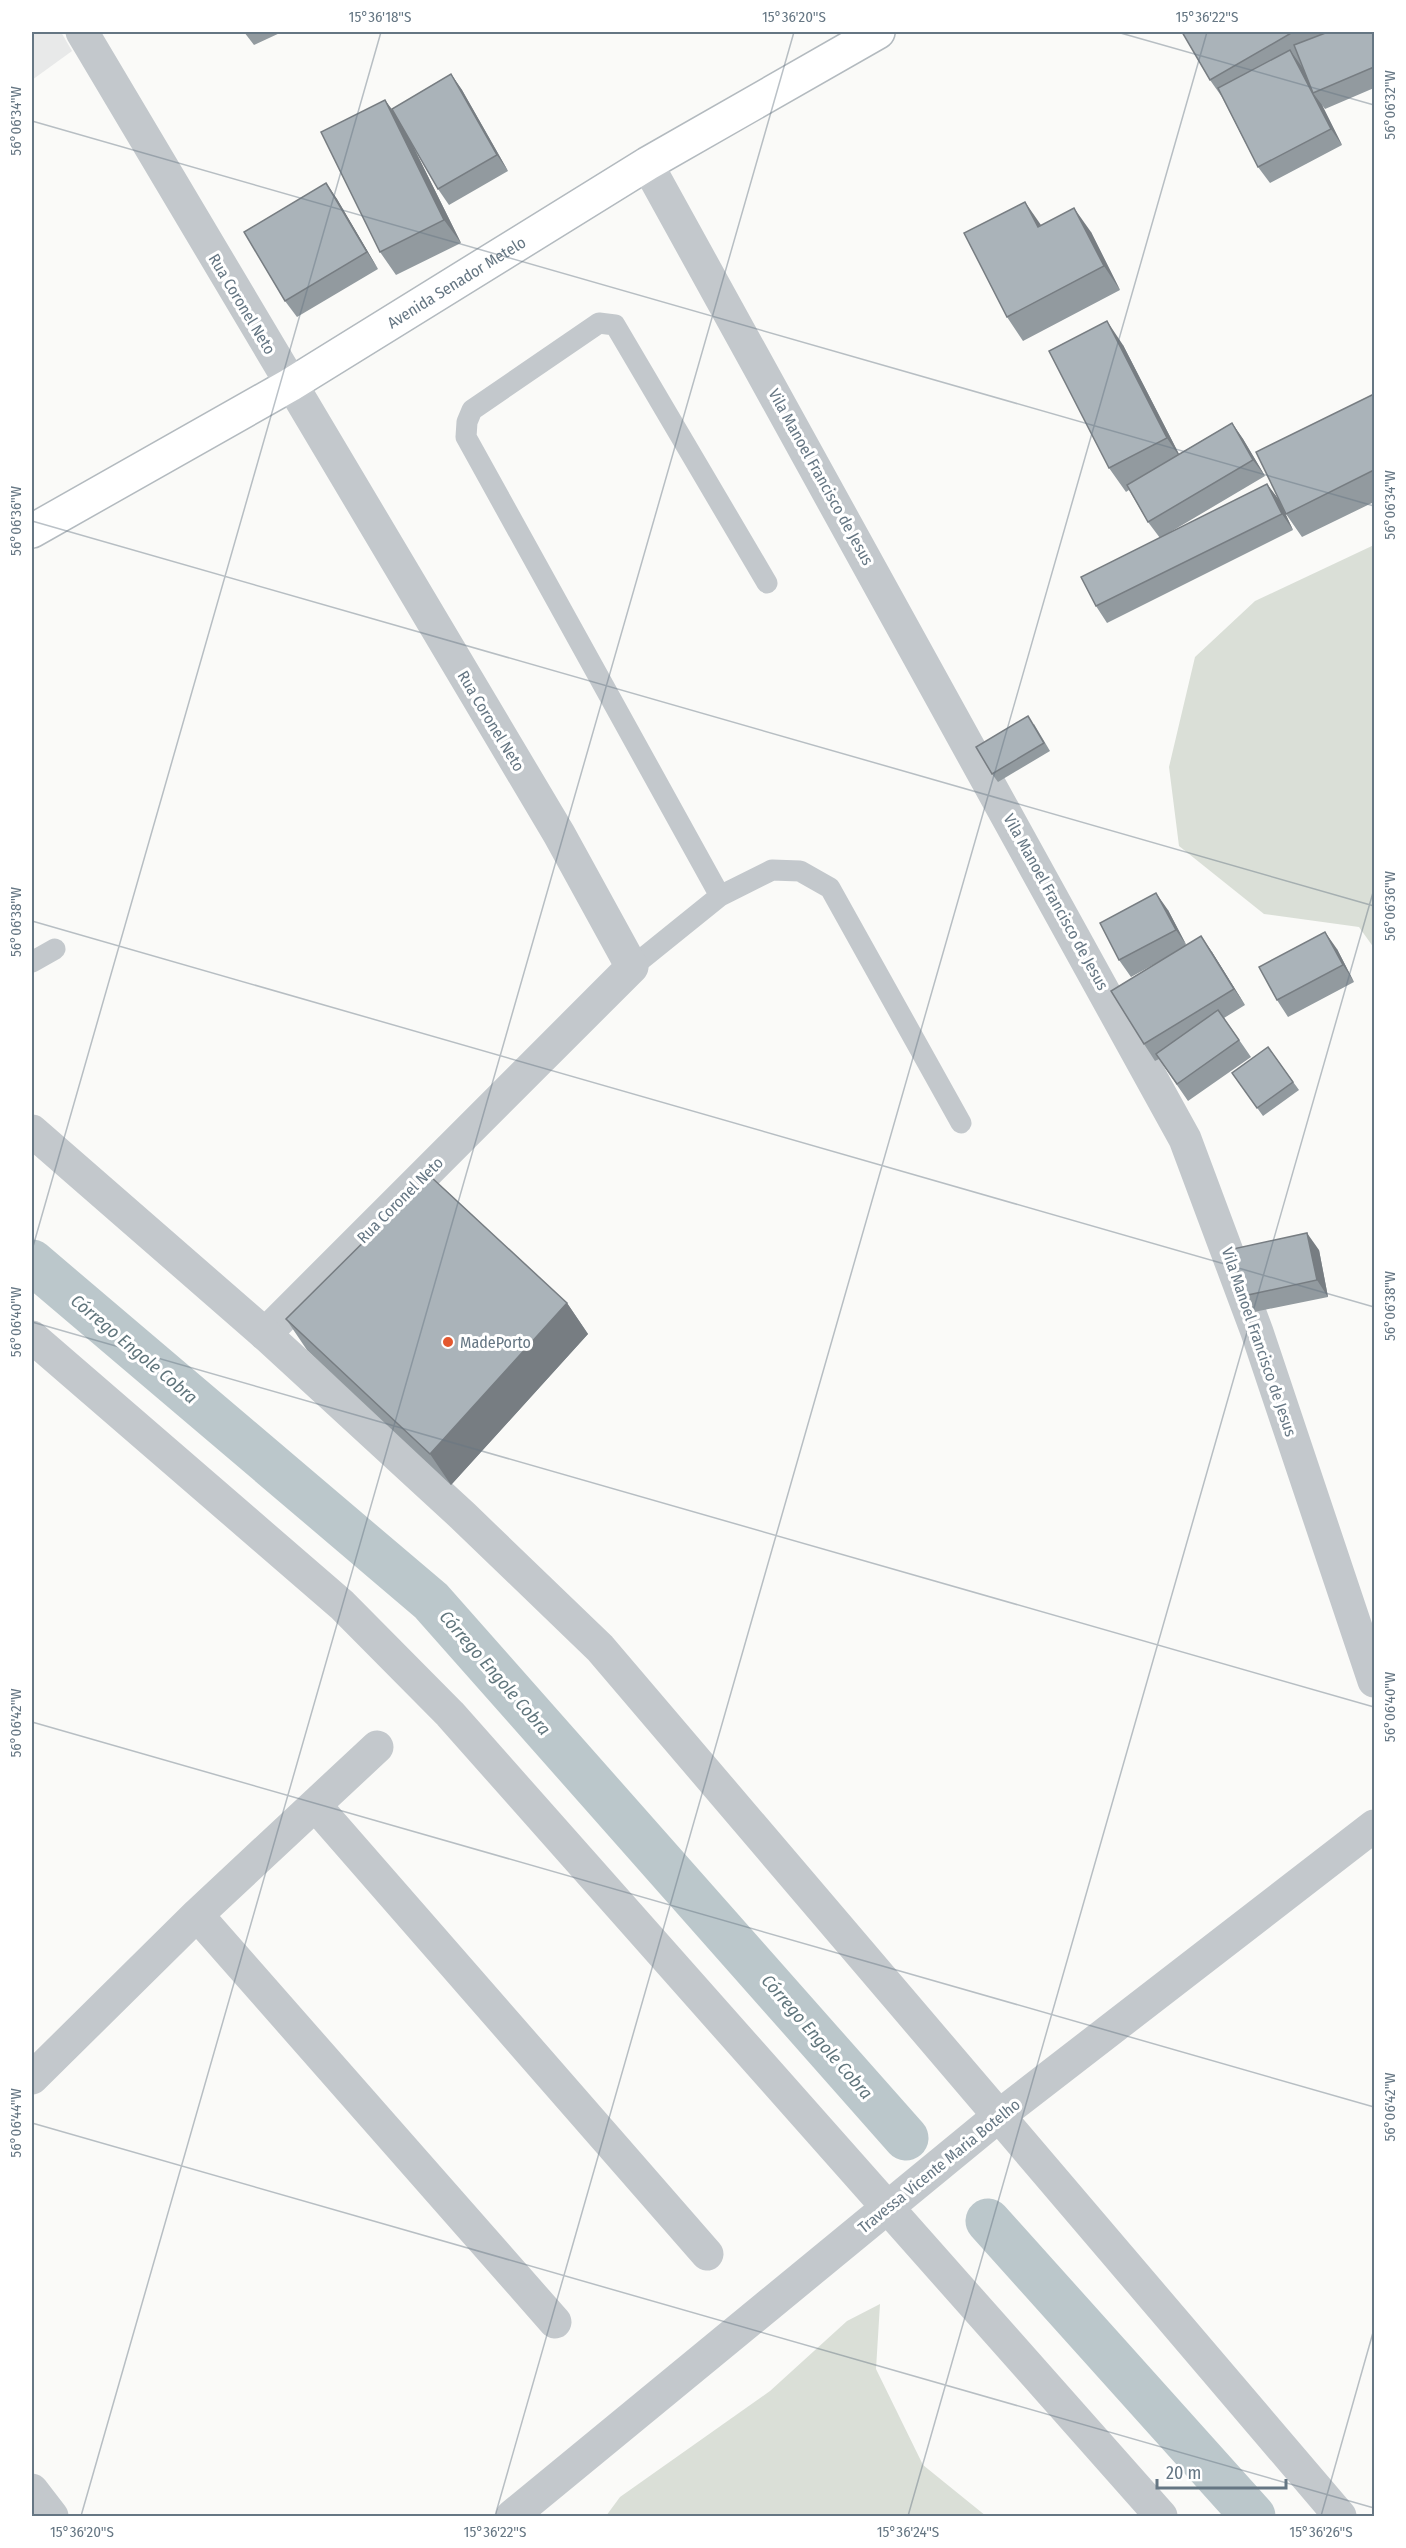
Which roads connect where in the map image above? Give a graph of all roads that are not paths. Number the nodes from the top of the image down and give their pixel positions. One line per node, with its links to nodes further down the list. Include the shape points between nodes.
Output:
1 (82, 32): 4 (street, Rua Coronel Neto)
2 (878, 32): 3 (main road, Avenida Senador Metelo)
3 (647, 164): 4 (main road, Avenida Senador Metelo); 15 (street, Vila Manoel Francisco de Jesus, via 1185,1139 1257,1332)
4 (290, 385): 5 (main road, Avenida Senador Metelo); 10 (street, Rua Coronel Neto, via 559,834)
5 (32, 531)
6 (767, 583): 7 (lane, via 615,325 599,323 472,410 466,422 466,437)
7 (720, 896): 10 (lane); 11 (lane, via 772,870 800,871 830,888)
8 (55, 949): 9 (lane)
9 (32, 962)
10 (632, 967): 13 (street, Rua Coronel Neto)
11 (961, 1123)
12 (32, 1131): 13 (street)
13 (265, 1334): 21 (street, via 600,1648)
14 (32, 1337): 22 (street, via 342,1605 450,1714)
15 (1374, 1681)
16 (377, 1747): 17 (street)
17 (315, 1805): 19 (street); 23 (street)
18 (1374, 1826): 21 (street, Travessa Vicente Maria Botelho)
19 (197, 1916): 20 (street); 24 (street)
20 (32, 2078)
21 (1000, 2115): 22 (street, Travessa Vicente Maria Botelho); 29 (street)
22 (888, 2208): 27 (street, Travessa Vicente Maria Botelho); 28 (street)
23 (706, 2254)
24 (555, 2322)
25 (32, 2490): 26 (street)
26 (52, 2517)
27 (512, 2517)
28 (1161, 2517)
29 (1340, 2517)

